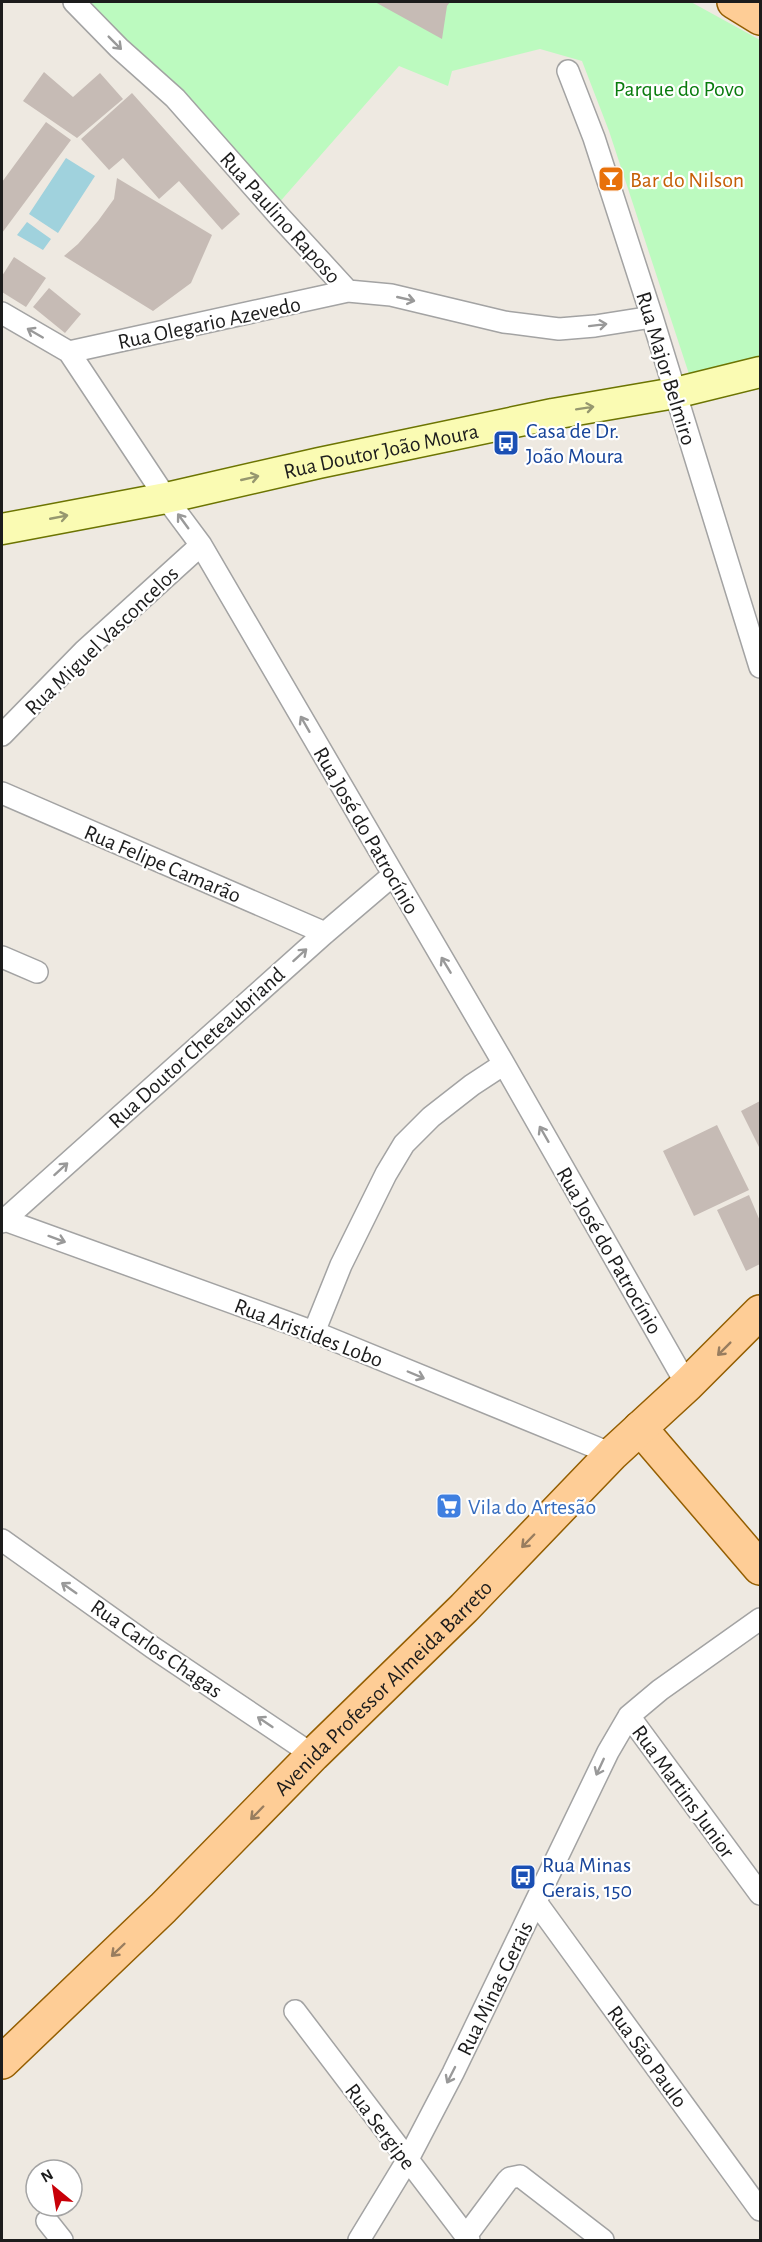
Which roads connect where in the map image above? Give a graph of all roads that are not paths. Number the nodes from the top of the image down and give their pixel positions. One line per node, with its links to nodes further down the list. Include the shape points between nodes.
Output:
1 (74, 2): 5 (street, Rua Paulino Raposo, one-way to 5, via 175,98)
2 (734, 2): 3 (main road)
3 (760, 18)
4 (568, 71): 7 (street, Rua Major Belmiro)
5 (348, 291): 7 (street, Rua Paulino Raposo, one-way to 7, via 559,329); 8 (street, Rua Olegario Azevedo)
6 (2, 313): 8 (street, Rua José do Patrocínio, one-way to 6)
7 (652, 317): 10 (street, Rua Major Belmiro)
8 (69, 352): 11 (street, Rua José do Patrocínio)
9 (760, 372): 10 (main road, Rua Doutor João Moura)
10 (675, 393): 11 (main road, Rua Doutor João Moura, one-way to 10, via 553,414); 14 (street, Rua Major Belmiro)
11 (166, 498): 12 (main road, Rua Doutor João Moura, one-way to 11); 13 (street, Rua José do Patrocínio, one-way to 11)
12 (2, 529)
13 (201, 545): 15 (street, Rua Miguel Vasconcelos, via 84,651); 17 (street, Rua José do Patrocínio, one-way to 13)
14 (760, 667)
15 (2, 735)
16 (2, 793): 18 (street, Rua Felipe Camarão)
17 (393, 875): 18 (street, Rua Doutor Cheteaubriand); 21 (street, Rua José do Patrocínio, one-way to 17)
18 (325, 933): 22 (street, Rua Doutor Cheteaubriand, one-way to 18)
19 (2, 957): 20 (street)
20 (37, 972)
21 (504, 1064): 24 (street, via 471,1085 404,1144 341,1265); 25 (street, Rua José do Patrocínio, one-way to 21)
22 (2, 1220): 24 (street, Rua Aristides Lobo, one-way to 24)
23 (760, 1312): 25 (main road, Avenida Professor Almeida Barreto, one-way to 25)
24 (314, 1332): 27 (street, Rua Aristides Lobo, one-way to 27)
25 (687, 1385): 26 (main road, Avenida Professor Almeida Barreto)
26 (640, 1428): 27 (main road, Avenida Professor Almeida Barreto); 29 (main road)
27 (612, 1454): 32 (main road, Avenida Professor Almeida Barreto, one-way to 32, via 464,1608)
28 (2, 1540): 32 (street, Rua Carlos Chagas, one-way to 28)
29 (760, 1568)
30 (760, 1619): 31 (street, Rua Minas Gerais)
31 (629, 1716): 33 (street, Rua Martins Junior); 34 (street, Rua Minas Gerais, one-way to 34)
32 (314, 1755): 36 (main road, Avenida Professor Almeida Barreto, one-way to 36, via 163,1908)
33 (760, 1894)
34 (536, 1902): 37 (street, Rua Minas Gerais, one-way to 37); 38 (street, Rua São Paulo)
35 (295, 2011): 37 (street, Rua Sergipe)
36 (2, 2062)
37 (407, 2161): 40 (street, Rua Sergipe); 42 (street, Rua Minas Gerais)
38 (760, 2210)
39 (47, 2221): 41 (street)
40 (467, 2238): 43 (street, via 507,2181 520,2176)
41 (62, 2241)
42 (359, 2241)
43 (603, 2241)

